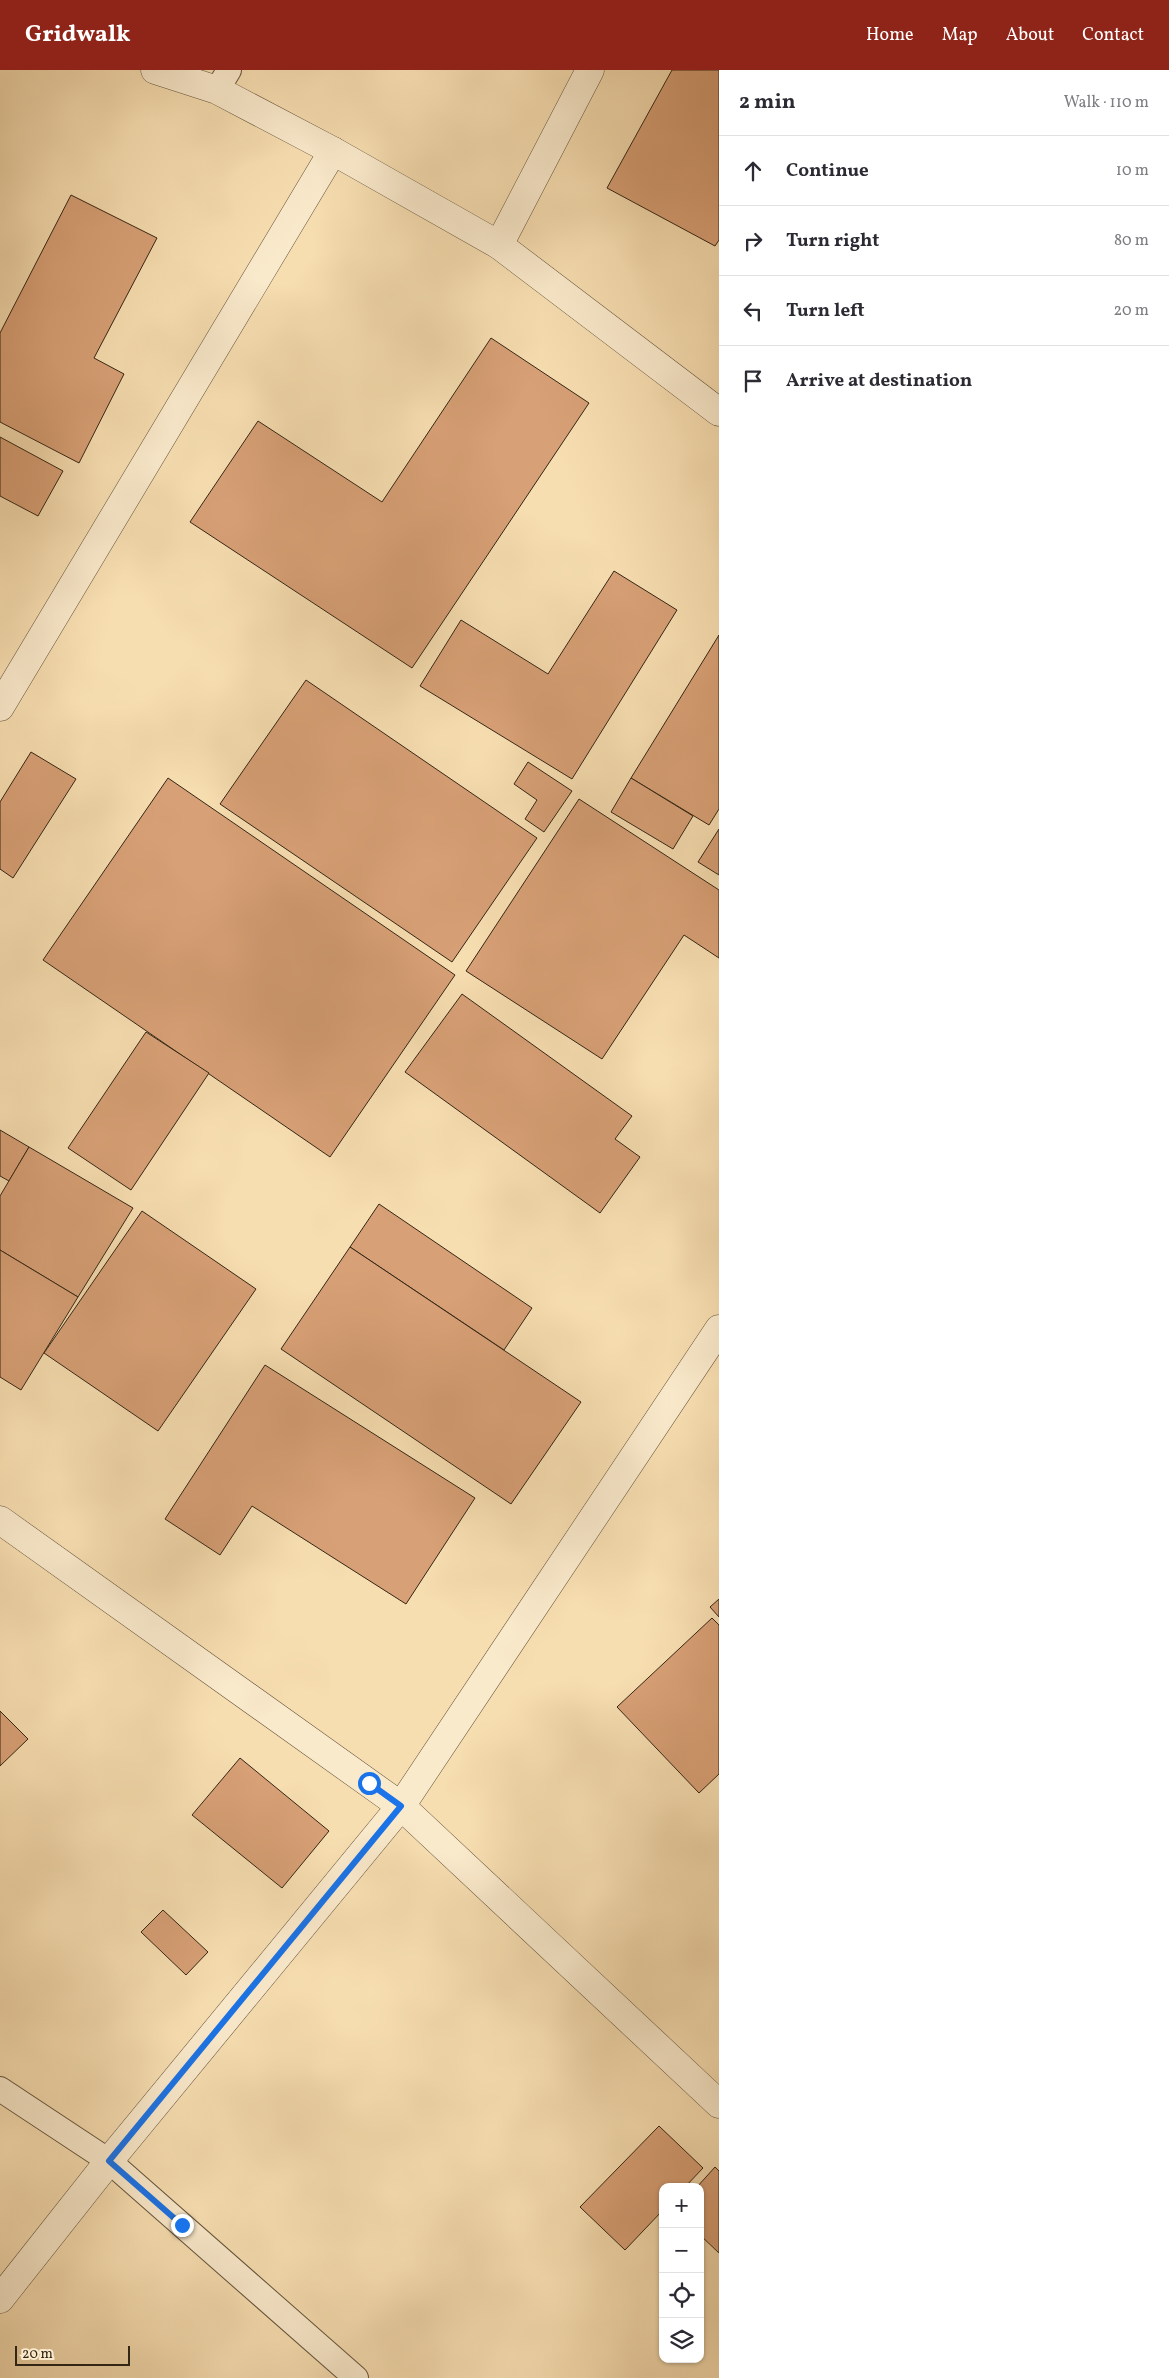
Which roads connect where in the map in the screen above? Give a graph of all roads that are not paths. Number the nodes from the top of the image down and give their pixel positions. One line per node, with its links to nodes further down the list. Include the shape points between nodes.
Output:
1 (156, 70): 3 (street)
2 (590, 70): 5 (street)
3 (223, 80): 4 (street)
4 (333, 151): 5 (street); 7 (street)
5 (499, 245): 6 (street)
6 (719, 412)
7 (0, 707)
8 (719, 1329): 10 (street)
9 (0, 1520): 10 (street)
10 (401, 1806): 12 (street); 13 (street)
11 (0, 2089): 13 (lane)
12 (719, 2104)
13 (109, 2161): 14 (street); 15 (lane)
14 (0, 2299)
15 (356, 2378)

